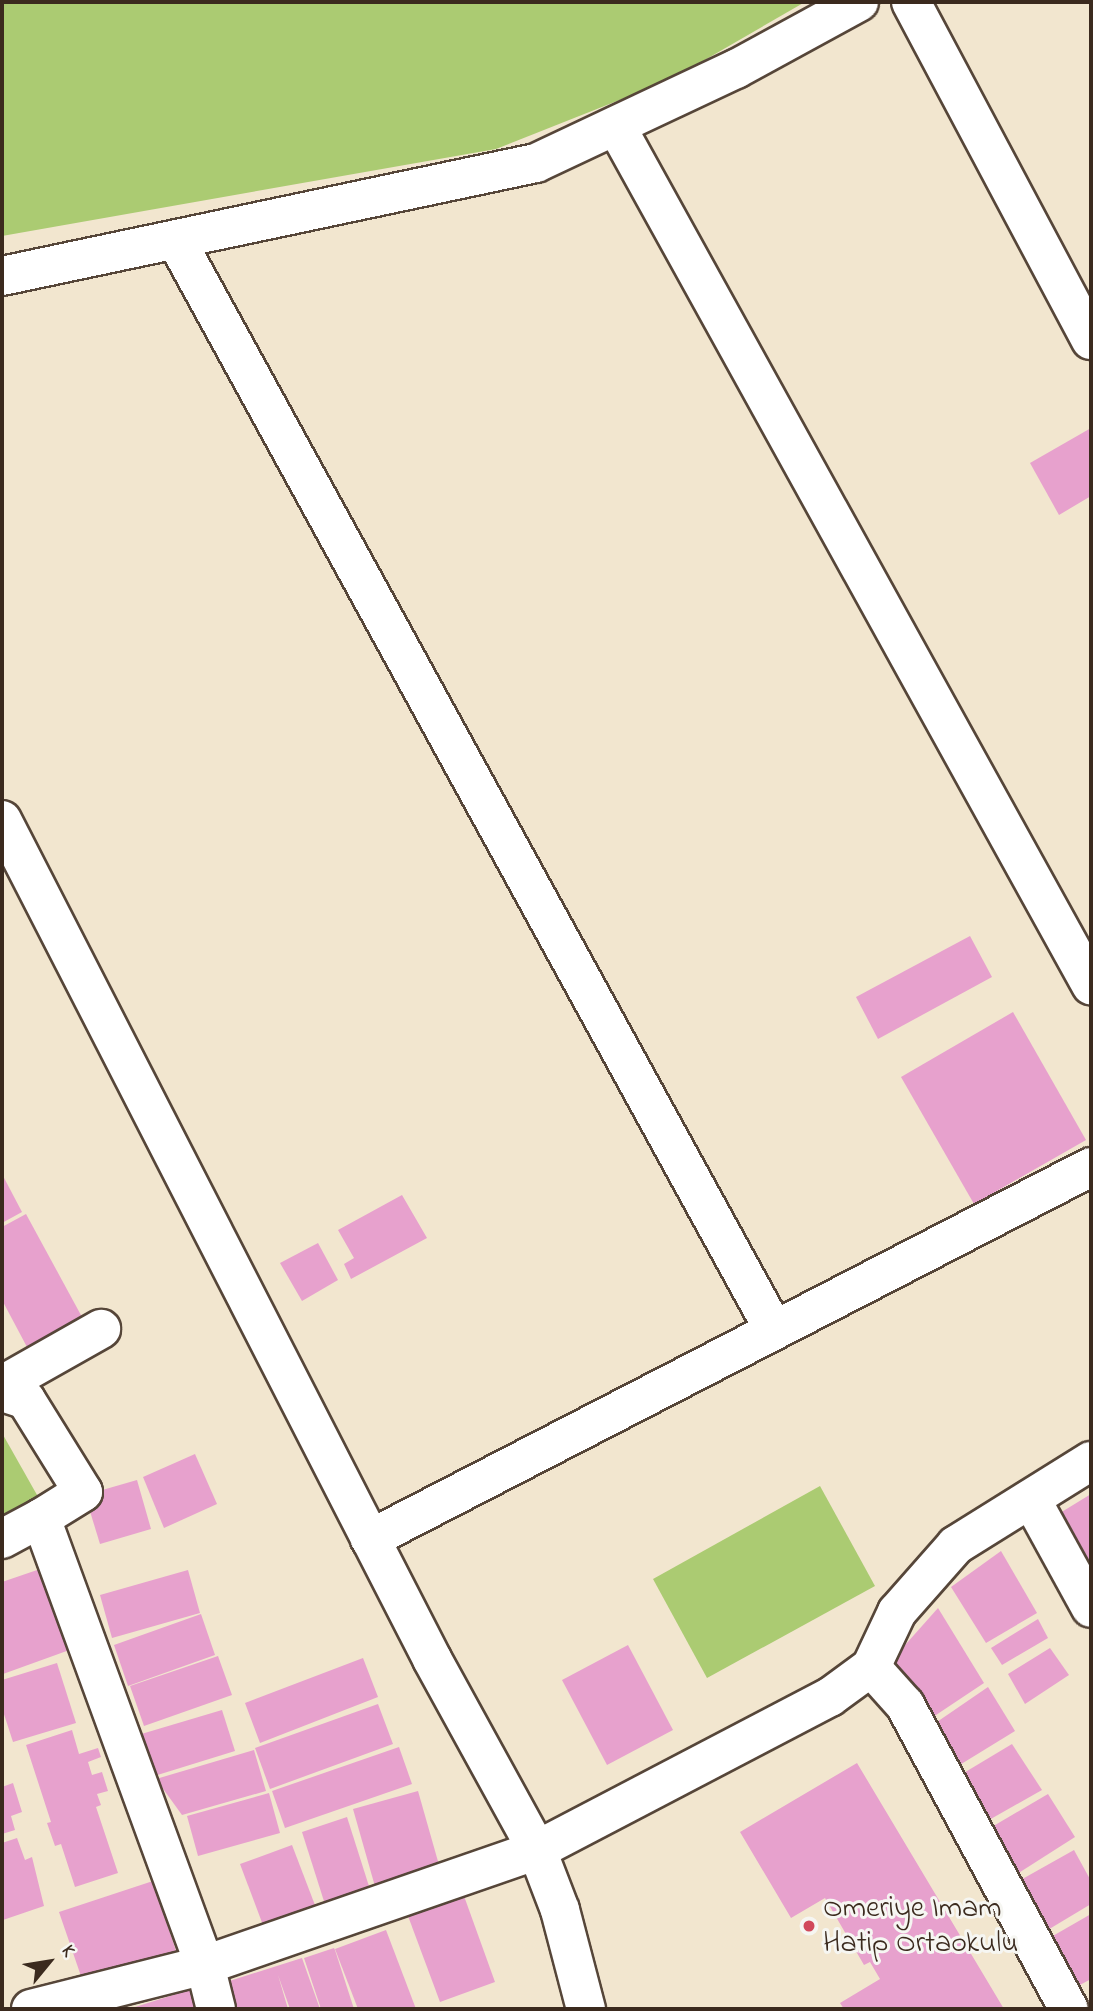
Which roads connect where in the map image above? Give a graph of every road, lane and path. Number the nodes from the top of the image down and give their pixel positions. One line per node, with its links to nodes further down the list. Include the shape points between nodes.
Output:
1 (859, 2): 3 (street, via 736,69)
2 (911, 2): 6 (street)
3 (616, 126): 4 (street, via 536,163); 8 (street)
4 (176, 240): 5 (street); 11 (street)
5 (2, 276)
6 (1091, 340)
7 (2, 820): 18 (street)
8 (1091, 985)
9 (1091, 1167): 11 (street)
10 (101, 1329): 12 (street)
11 (774, 1330): 18 (street)
12 (2, 1385)
13 (2, 1392): 16 (street, via 26,1401 83,1492)
14 (1091, 1461): 15 (street)
15 (1031, 1499): 19 (street); 20 (street, via 956,1545 897,1612)
16 (41, 1518): 17 (street); 22 (street)
17 (2, 1539)
18 (370, 1539): 21 (street)
19 (1091, 1608)
20 (871, 1667): 21 (street, via 831,1697); 26 (street, via 905,1704)
21 (537, 1850): 22 (street); 25 (street, via 560,1910)
22 (205, 1965): 23 (street); 24 (street)
23 (32, 2009)
24 (216, 2009)
25 (586, 2009)
26 (1069, 2009)

